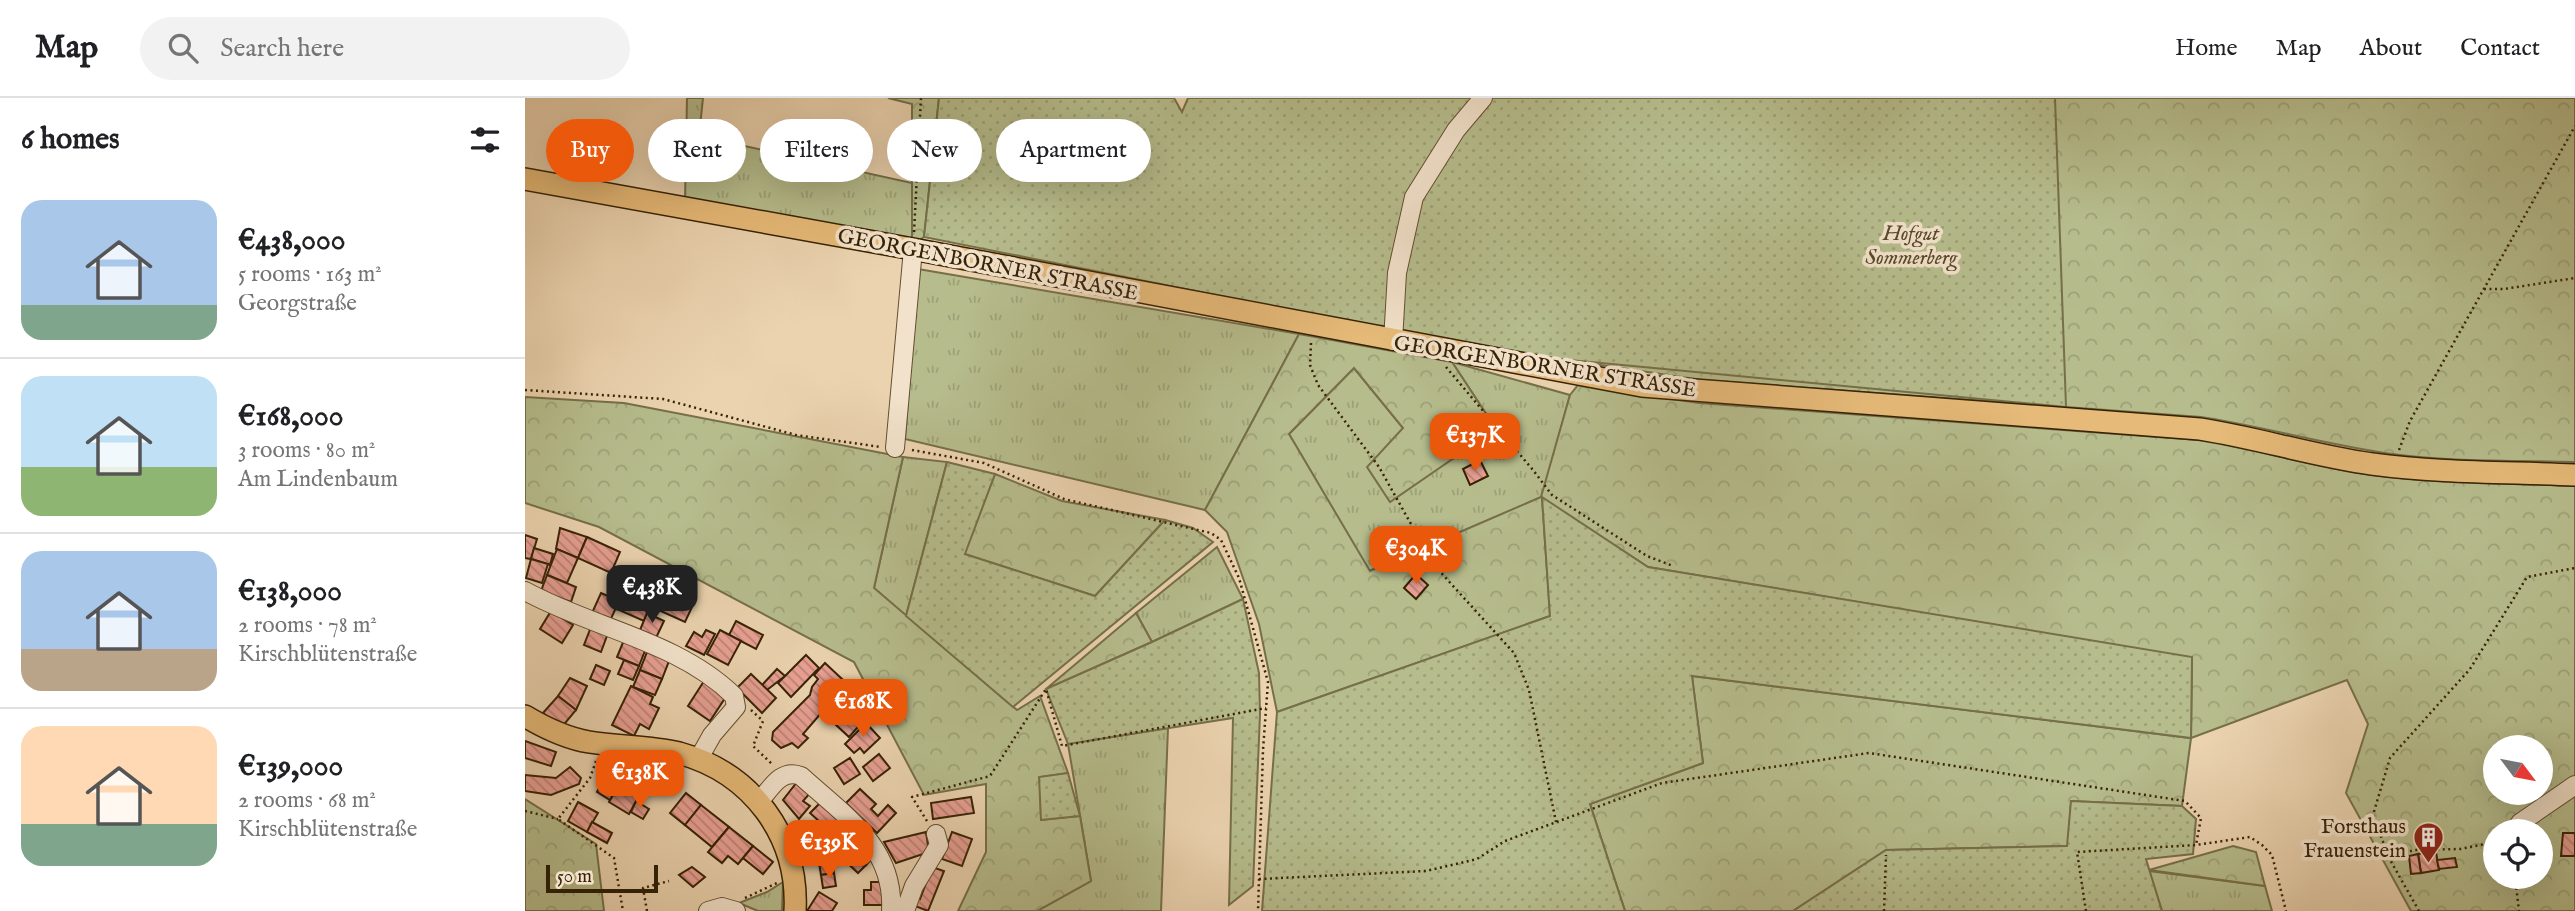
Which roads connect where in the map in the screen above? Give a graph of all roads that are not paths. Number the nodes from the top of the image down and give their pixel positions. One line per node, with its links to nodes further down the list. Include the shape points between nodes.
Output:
1 (1483, 98): 4 (street, via 1456,130 1414,198 1397,273)
2 (525, 179): 3 (main road, GEORGENBORNER STRASSE)
3 (913, 249): 4 (main road, GEORGENBORNER STRASSE); 5 (street)
4 (1394, 341): 6 (main road, GEORGENBORNER STRASSE, via 1641,386 2200,429 2393,466)
5 (895, 447)
6 (2575, 474)
7 (525, 592): 9 (street, via 638,637 712,678 734,696 733,711)
8 (525, 716): 9 (main road, via 554,732)
9 (698, 760): 11 (main road, via 735,780)
10 (2575, 785): 12 (street)
11 (759, 802): 14 (main road, via 780,831 795,872); 15 (street, via 783,775 801,776 884,861 893,892)
12 (2526, 819)
13 (936, 834): 16 (street, via 939,845)
14 (795, 911)
15 (891, 911)
16 (905, 911)

